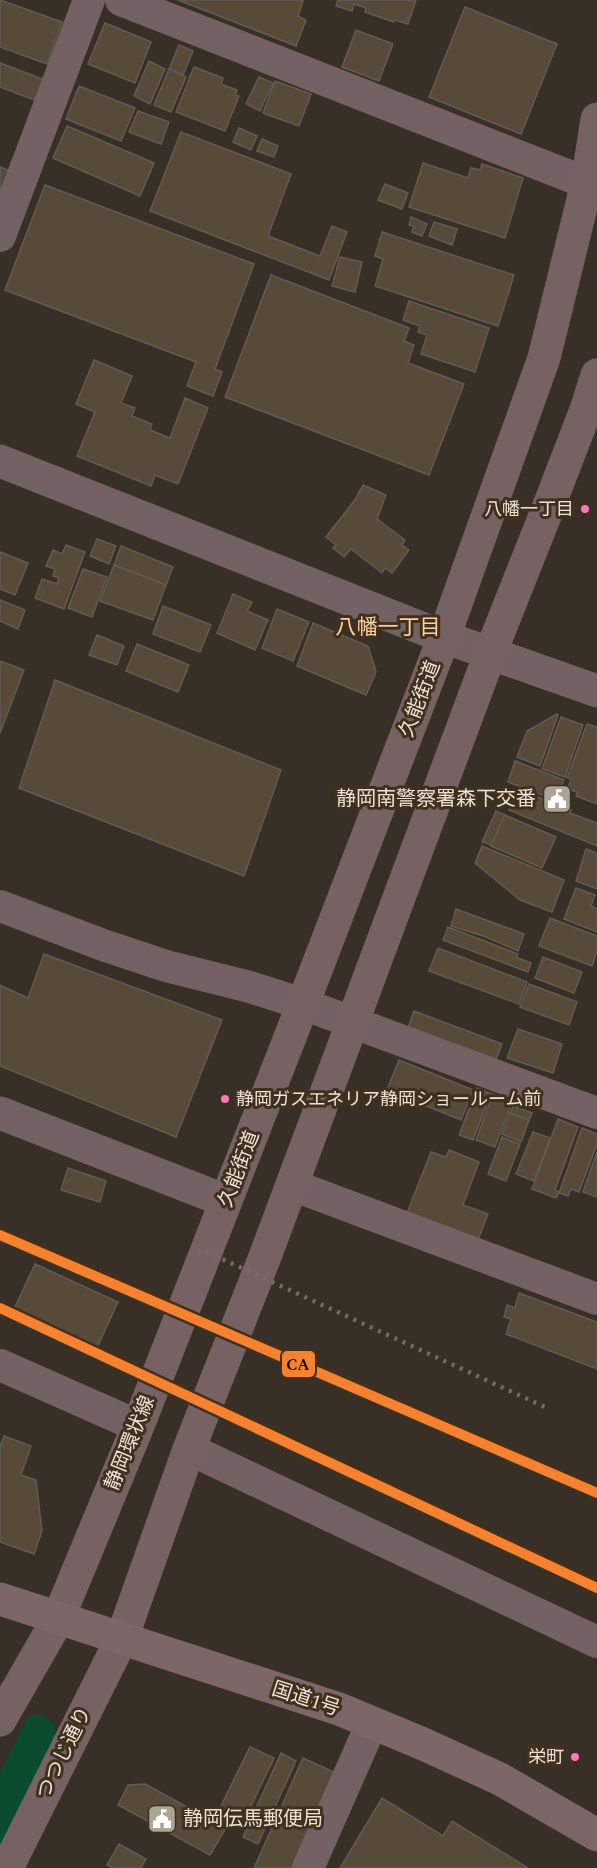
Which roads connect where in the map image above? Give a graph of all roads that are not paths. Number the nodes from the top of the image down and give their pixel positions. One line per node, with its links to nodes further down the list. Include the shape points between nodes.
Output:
1 (90, 0): 5 (street)
2 (121, 0): 4 (street)
3 (597, 119): 4 (main road, 久能街道)
4 (587, 183): 8 (main road, 久能街道, via 544,358)
5 (1, 230)
6 (597, 375): 9 (main road)
7 (0, 461): 8 (street)
8 (444, 637): 9 (street); 12 (main road, 久能街道)
9 (490, 654): 10 (street); 13 (main road)
10 (597, 692)
11 (0, 906): 12 (street, via 166,966)
12 (303, 1004): 13 (street); 17 (main road, 久能街道)
13 (353, 1023): 15 (street); 16 (main road)
14 (0, 1113): 17 (street)
15 (597, 1113)
16 (292, 1185): 19 (street); 22 (main road)
17 (226, 1201): 18 (main road, 久能街道)
18 (214, 1232): 21 (main road, 静岡環状線)
19 (597, 1299)
20 (0, 1365): 21 (street)
21 (138, 1426): 24 (main road, 静岡環状線)
22 (189, 1449): 25 (main road); 26 (street)
23 (0, 1599): 24 (highway, 国道1号)
24 (58, 1619): 25 (highway, 国道1号); 27 (main road)
25 (122, 1638): 28 (highway, 国道1号); 30 (main road, つつじ通り)
26 (597, 1642)
27 (0, 1720)
28 (372, 1723): 29 (highway, 国道1号, via 500,1779); 31 (street)
29 (597, 1835)
30 (8, 1868)
31 (308, 1868)

